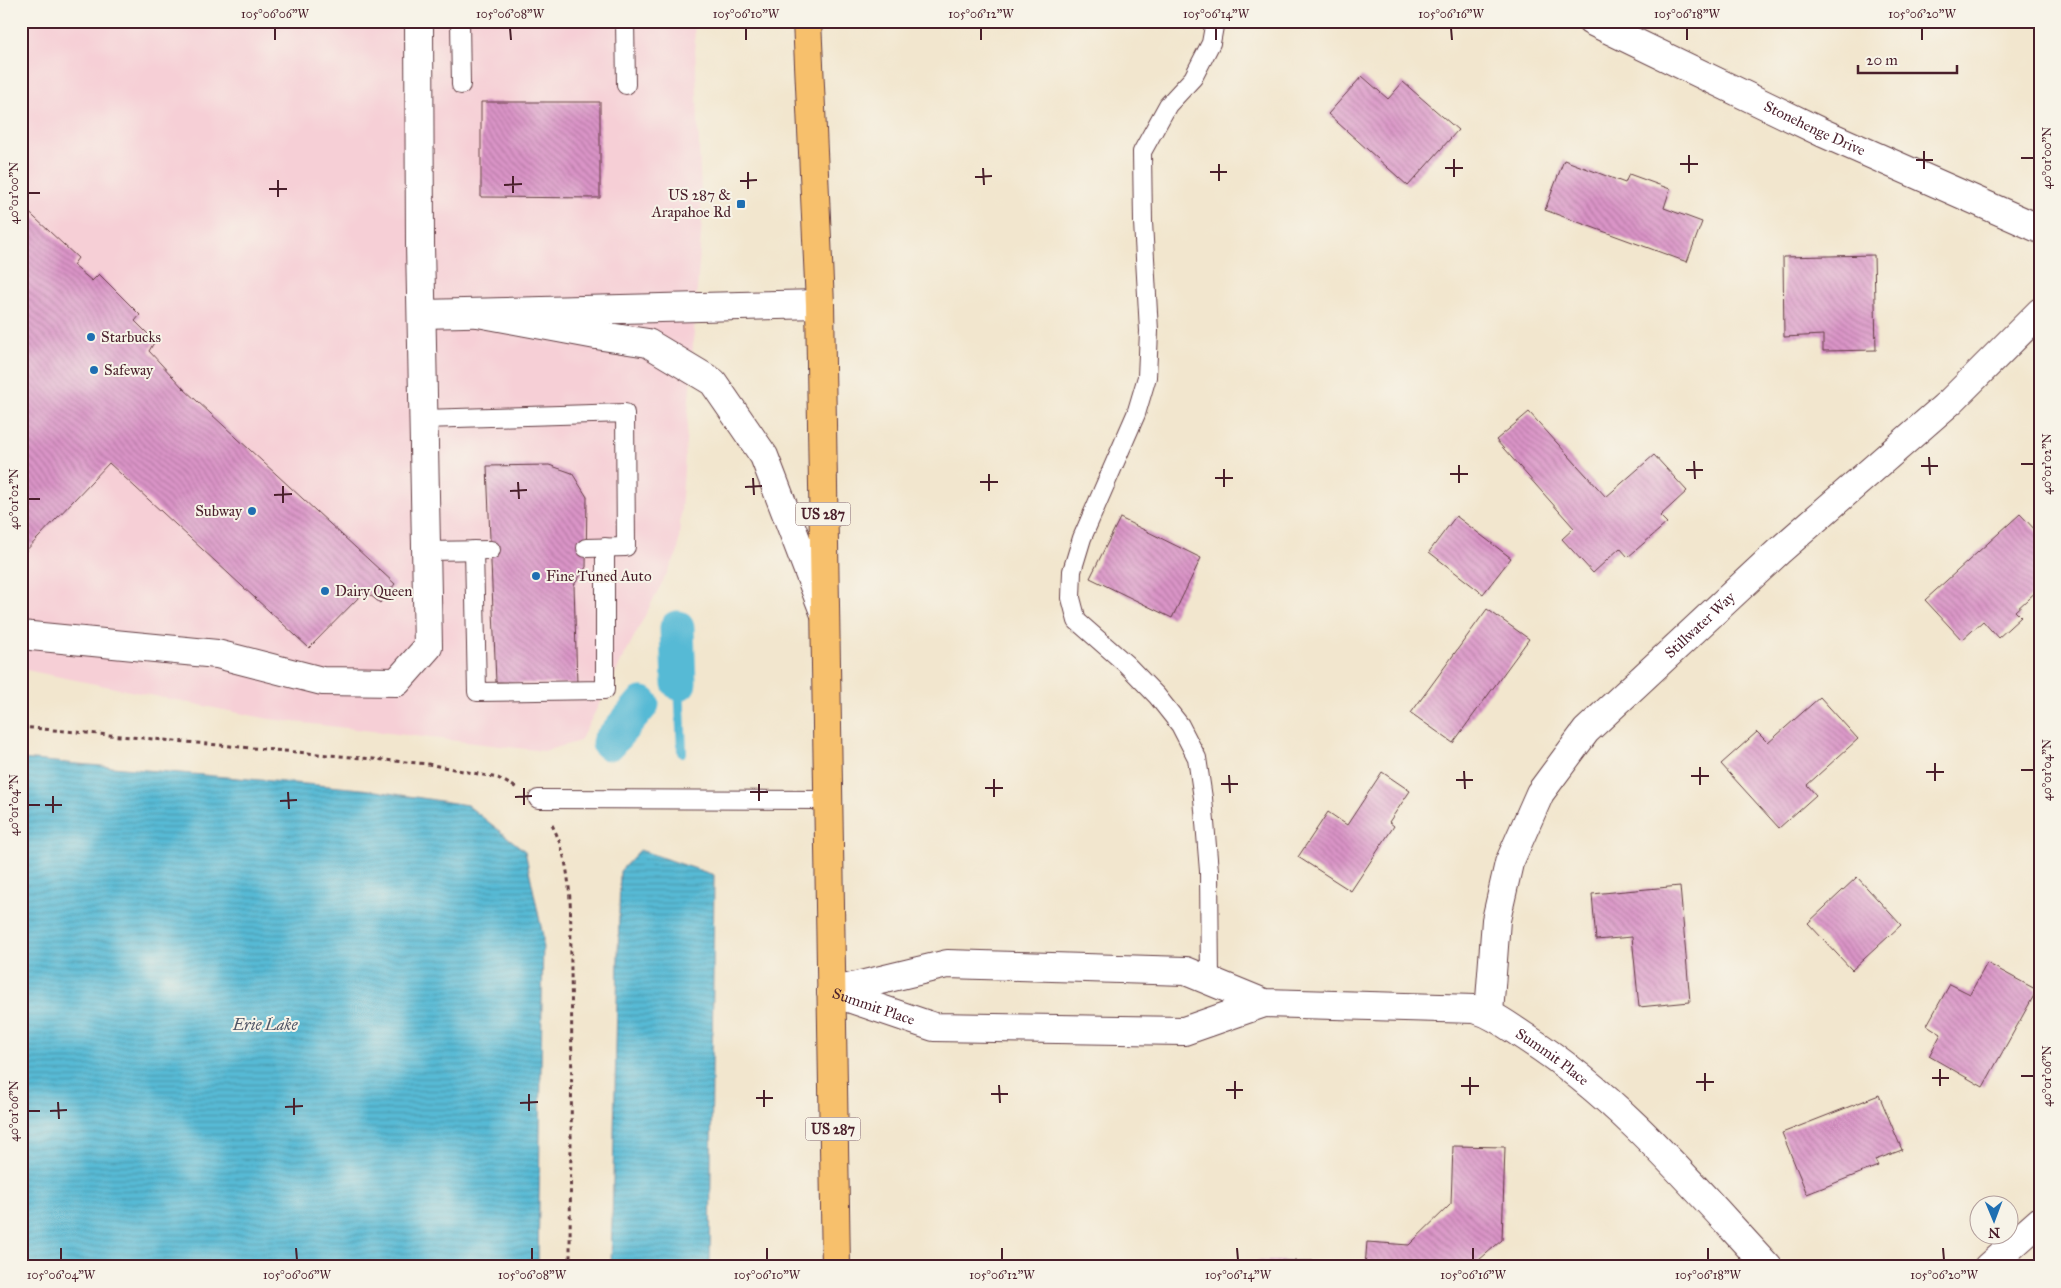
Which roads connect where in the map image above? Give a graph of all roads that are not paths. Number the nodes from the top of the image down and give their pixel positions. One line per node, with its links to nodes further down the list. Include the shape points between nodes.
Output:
1 (420, 21): 13 (street)
2 (460, 21): 8 (lane)
3 (625, 21): 7 (lane)
4 (807, 21): 10 (main road, US 287)
5 (1215, 21): 22 (lane, via 1211,43 1192,78 1168,104 1142,152 1142,222 1150,331 1147,377 1136,414 1082,538 1072,570 1071,598 1077,621 1157,696 1180,725 1197,758 1209,871)
6 (1591, 21): 9 (street, Stonehenge Drive, via 1823,133)
7 (626, 85)
8 (461, 86)
9 (2040, 229)
10 (820, 304): 12 (street); 18 (main road, US 287)
11 (2040, 312): 25 (street, Stillwater Way, via 1951,401 1778,552 1586,731 1540,793 1509,863 1496,920)
12 (478, 313): 13 (street); 18 (street, via 648,343 713,382 764,456)
13 (422, 314): 14 (street)
14 (424, 419): 15 (lane, via 624,413 626,547); 17 (street)
15 (605, 547): 16 (lane); 17 (lane, via 605,690 477,692 482,550)
16 (586, 548)
17 (426, 551): 19 (street, via 428,647 397,682 322,681 217,654)
18 (825, 614): 21 (main road, US 287)
19 (21, 636)
20 (538, 798): 21 (lane)
21 (828, 800): 23 (main road, US 287)
22 (1210, 982): 23 (street, Summit Place, via 1186,971 947,964); 24 (street, Summit Place)
23 (831, 992): 24 (street, Summit Place, via 934,1027 1184,1031); 27 (main road, US 287)
24 (1264, 1003): 25 (street, Summit Place, via 1475,1009)
25 (1489, 1013): 28 (street, Summit Place, via 1551,1054 1645,1134)
26 (2040, 1221): 29 (street)
27 (836, 1267)
28 (1768, 1267)
29 (1988, 1267)

